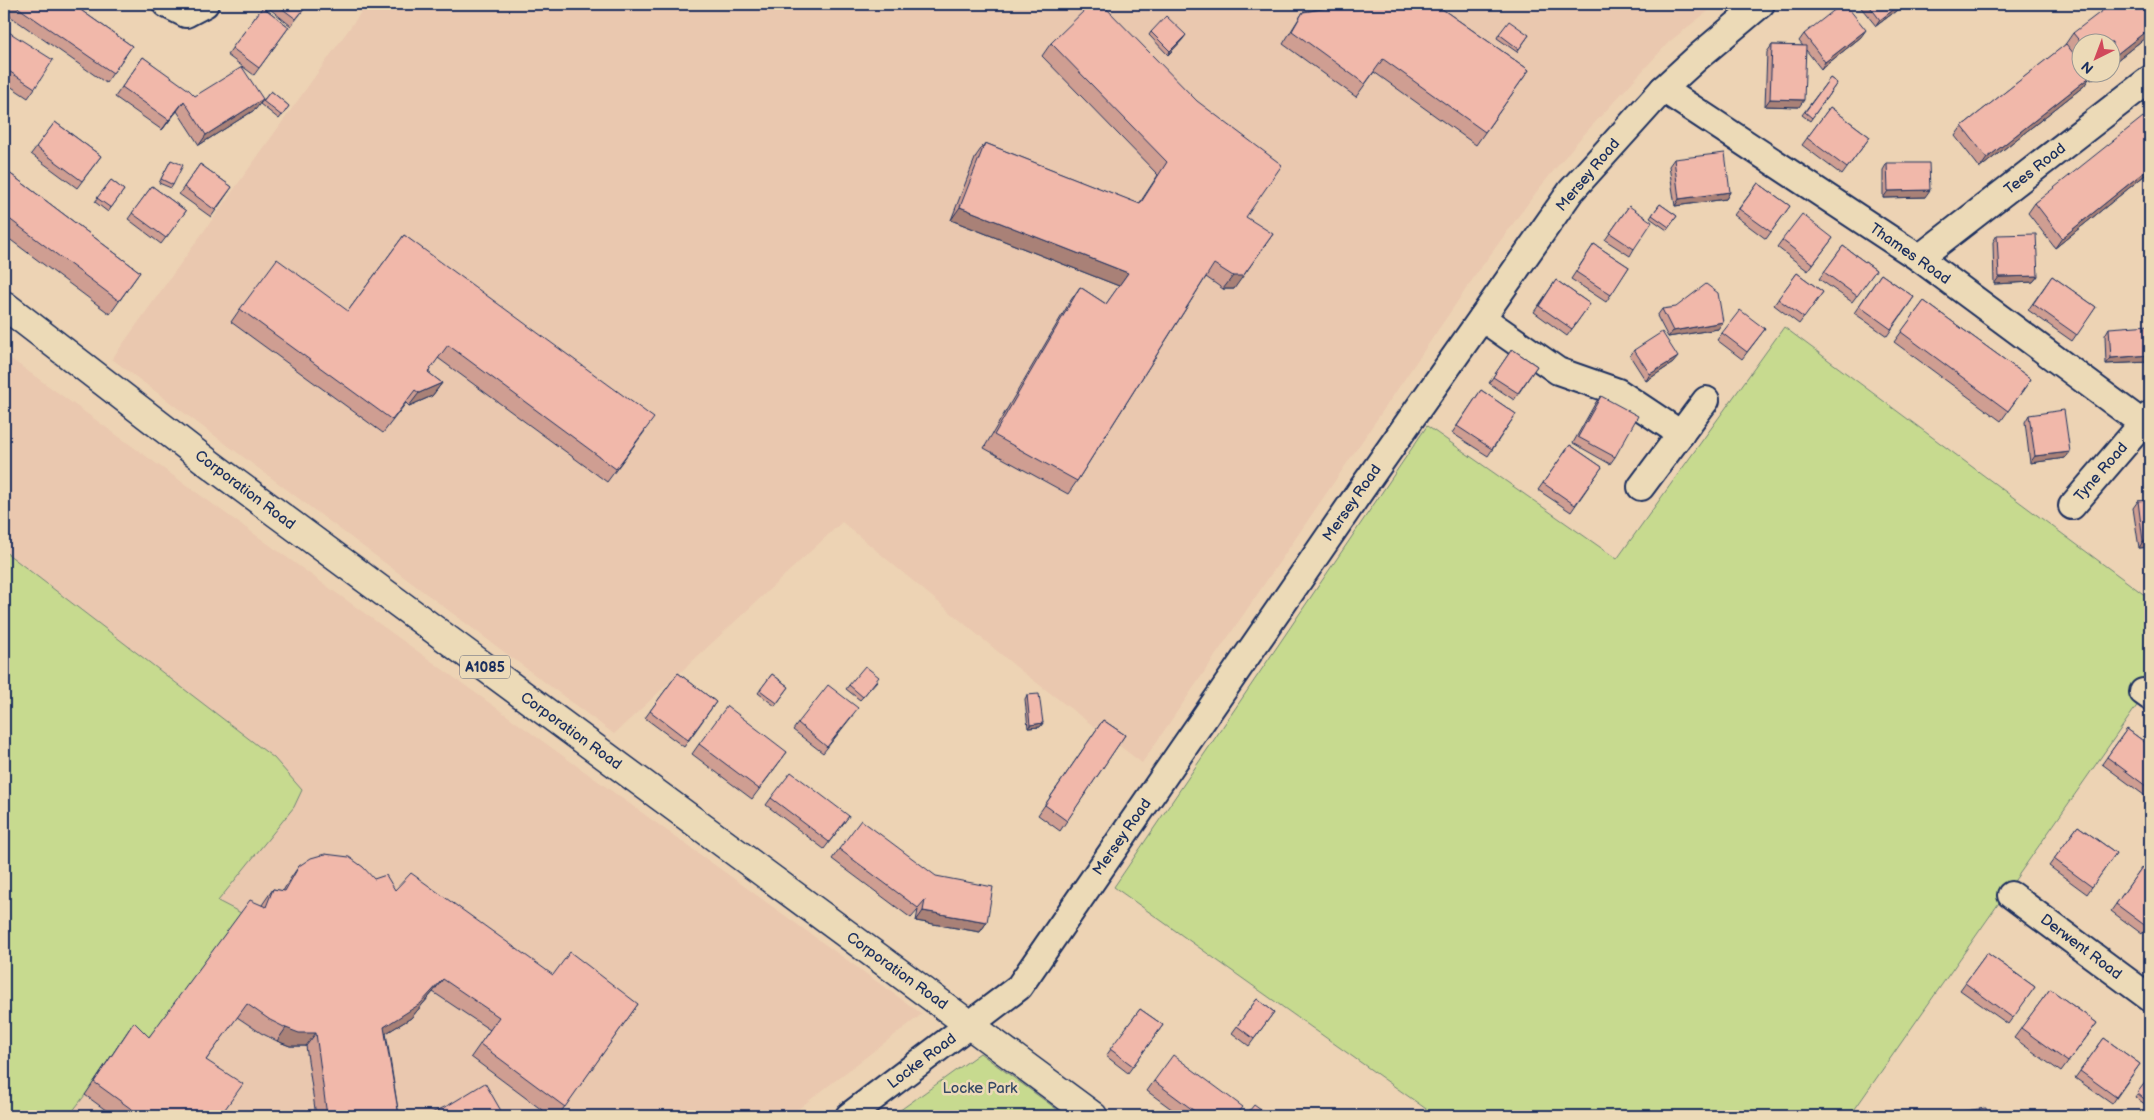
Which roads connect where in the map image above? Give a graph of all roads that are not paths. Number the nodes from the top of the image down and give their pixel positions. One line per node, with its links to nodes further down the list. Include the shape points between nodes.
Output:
1 (166, 4): 2 (street, via 186,14)
2 (205, 4)
3 (1761, 4): 5 (street, Mersey Road)
4 (2150, 79): 6 (street, Tees Road)
5 (1663, 89): 6 (street, Thames Road); 8 (street, Mersey Road, via 1571,190)
6 (1919, 258): 10 (street, Thames Road)
7 (4, 305): 16 (main road, Corporation Road / A1085, via 210,464)
8 (1482, 318): 11 (street, via 1558,371 1618,392); 16 (street, Mersey Road, via 1019,987)
9 (1706, 400): 11 (street)
10 (2148, 422): 13 (street, Tyne Road)
11 (1681, 434): 12 (street)
12 (1641, 487)
13 (2072, 506)
14 (2011, 895): 15 (street, Derwent Road)
15 (2150, 998)
16 (970, 1025): 17 (street, Locke Road); 18 (main road, Corporation Road / A1085)
17 (849, 1116)
18 (1094, 1116)

